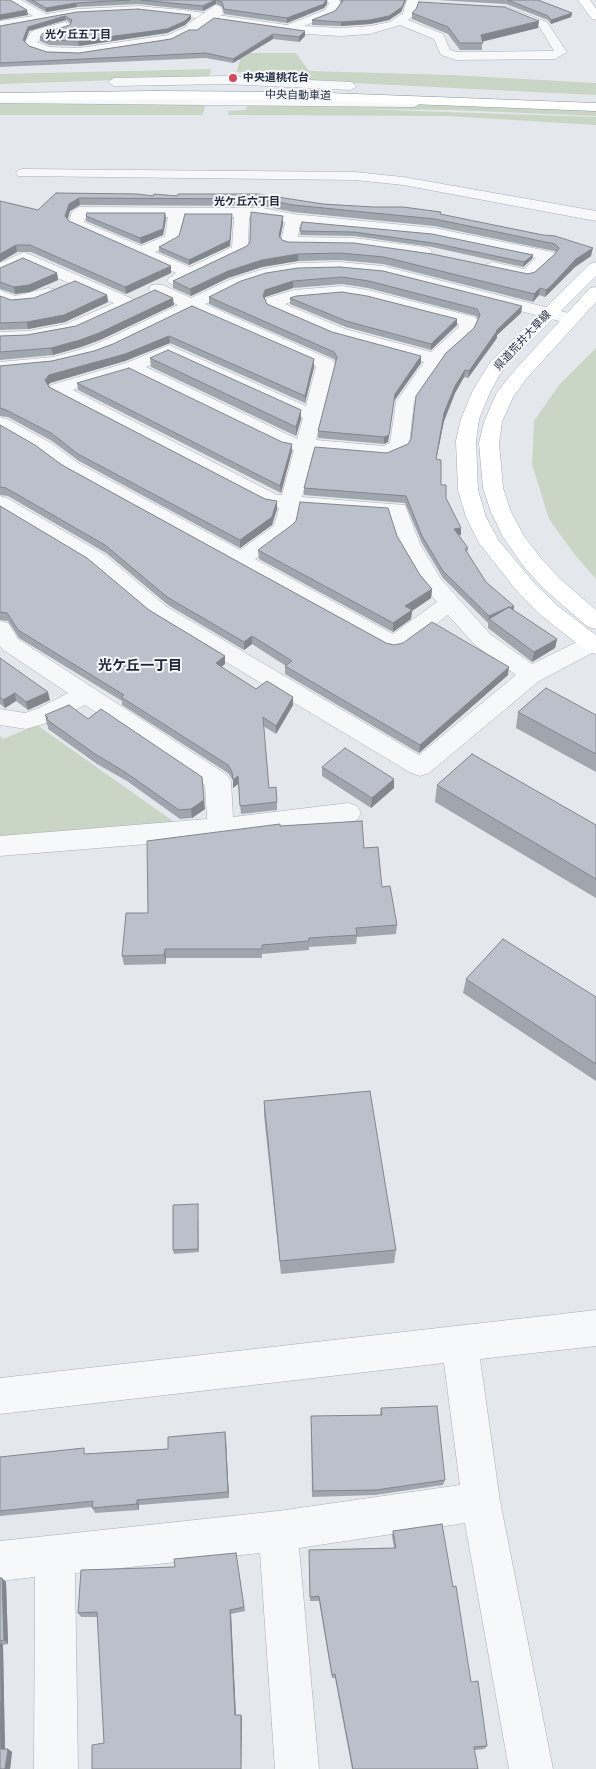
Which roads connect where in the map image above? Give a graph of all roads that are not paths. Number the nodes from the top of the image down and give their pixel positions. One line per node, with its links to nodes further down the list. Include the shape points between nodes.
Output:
1 (13, 0): 10 (street)
2 (147, 0): 8 (street)
3 (333, 0): 14 (street, via 335,4 329,12)
4 (584, 0): 11 (main road)
5 (416, 2): 12 (street)
6 (227, 4): 9 (street, bridge, via 193,28 171,38 79,52 48,51 31,43 39,33 77,22 81,19)
7 (488, 8): 12 (street, via 506,9 543,24 560,52 555,55 456,56 445,52 440,37)
8 (138, 9): 9 (street); 14 (street)
9 (77, 12): 10 (street)
10 (44, 16): 13 (street)
11 (596, 17)
12 (402, 21): 14 (street, via 356,31)
13 (0, 25)
14 (289, 29)
15 (0, 90): 17 (main road, 中央自動車道, via 164,88 430,92)
16 (0, 98): 18 (street)
17 (596, 99)
18 (528, 103): 19 (main road)
19 (596, 107)
20 (23, 173): 23 (street, via 355,176 403,181)
21 (177, 212): 22 (street); 26 (street, via 172,238); 26 (street, via 80,212 76,224)
22 (242, 212): 24 (street); 31 (street, via 240,248)
23 (596, 216)
24 (293, 219): 25 (street, via 403,229); 27 (street, via 289,242 354,242)
25 (446, 237): 27 (street); 28 (street, via 548,256 527,275)
26 (142, 252): 31 (street)
27 (437, 255): 32 (street)
28 (480, 264)
29 (596, 267): 40 (main road, 県道荒井大草線)
30 (0, 269): 33 (street, via 24,257)
31 (190, 273): 34 (street)
32 (408, 276): 37 (street); 39 (street, via 340,267 298,268 250,278); 40 (street)
33 (76, 280): 36 (street, via 34,299 13,300); 38 (street)
34 (157, 289): 38 (street); 39 (street)
35 (596, 292): 41 (main road, 県道荒井大草線)
36 (0, 295)
37 (382, 299): 43 (street, via 469,321 466,330); 43 (street, via 326,291 294,295 273,302 339,333)
38 (128, 303): 42 (street, via 71,328 28,336)
39 (192, 304): 44 (street, via 88,353 53,362); 46 (street, via 326,364)
40 (549, 313): 41 (street); 55 (main road, 県道荒井大草線, via 497,365 482,390 470,419 466,442 468,490 476,517 509,569 551,612)
41 (571, 319): 53 (main road, 県道荒井大草線, via 504,396 493,422 490,464 501,512 514,537 550,583)
42 (0, 337)
43 (435, 359): 48 (street, via 405,402 399,446 387,452)
44 (0, 366)
45 (132, 367): 46 (street, via 169,350); 48 (street, via 286,442); 50 (street, via 56,389 273,501)
46 (312, 416): 48 (street)
47 (0, 423): 51 (street, via 44,447 71,467)
48 (305, 446): 50 (street)
49 (0, 502): 56 (street, via 97,560 158,612 420,767)
50 (292, 502): 51 (street, via 284,529); 52 (street, via 398,509 409,544)
51 (240, 560): 52 (street, via 394,644)
52 (449, 604): 56 (street, via 482,639)
53 (596, 622)
54 (0, 628): 57 (street, via 10,644)
55 (594, 646): 56 (street)
56 (531, 675)
57 (86, 694): 58 (street, via 48,714 26,721); 60 (street, via 218,781)
58 (0, 717)
59 (348, 812): 60 (street)
60 (221, 828): 61 (street)
61 (0, 846)
62 (596, 1328): 63 (street)
63 (460, 1344): 64 (street); 65 (street)
64 (0, 1396)
65 (481, 1501): 66 (street); 71 (street)
66 (278, 1531): 67 (street); 70 (street)
67 (54, 1556): 68 (street); 69 (street)
68 (0, 1561)
69 (56, 1769)
70 (297, 1769)
71 (531, 1769)

